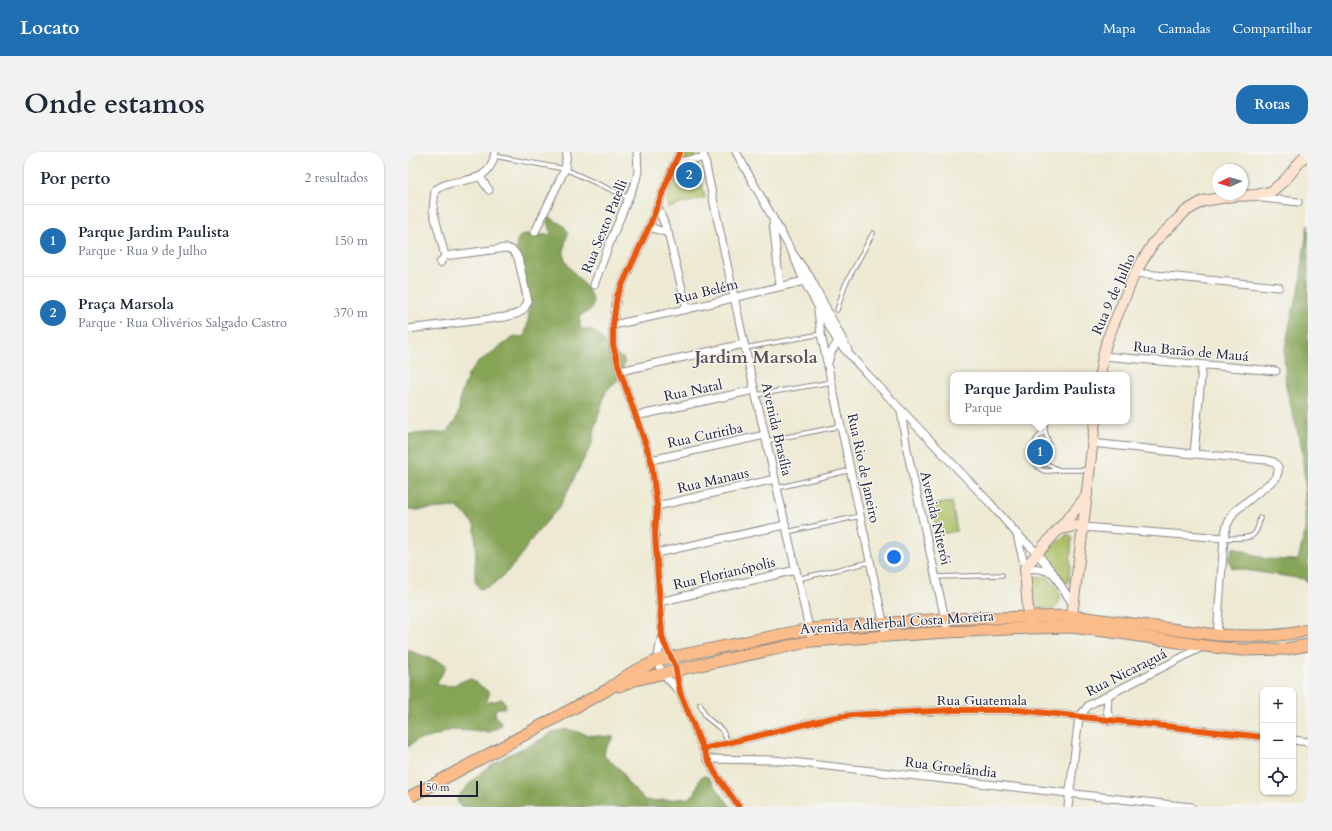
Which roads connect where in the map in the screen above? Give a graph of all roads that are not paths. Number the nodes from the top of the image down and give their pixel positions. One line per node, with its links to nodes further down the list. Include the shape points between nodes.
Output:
1 (566, 152): 9 (street)
2 (637, 152): 13 (street, Rua Sexto Patelli, via 638,171)
3 (680, 152): 8 (street)
4 (736, 152): 16 (street)
5 (1308, 152): 12 (main road, via 1285,180 1272,190)
6 (494, 154): 9 (lane); 10 (street, via 488,169)
7 (703, 155): 8 (street); 29 (street, Avenida Brasília)
8 (674, 164): 15 (street)
9 (565, 169): 13 (lane); 18 (street)
10 (480, 177): 11 (street); 22 (street, via 441,186 435,190 433,210)
11 (489, 190)
12 (1256, 195): 14 (street, Rua 9 de Julho); 24 (main road, Rua 9 de Julho, via 1203,201 1186,211 1154,242)
13 (629, 198): 26 (street, Rua Sexto Patelli)
14 (1298, 202)
15 (657, 205): 17 (street); 19 (street)
16 (773, 220): 21 (street); 27 (street)
17 (649, 227): 19 (street); 34 (street, via 617,296)
18 (535, 232)
19 (668, 233): 32 (street)
20 (873, 233): 33 (lane, via 845,286)
21 (793, 254): 25 (street); 30 (street, via 810,277)
22 (445, 256): 23 (street); 35 (street, via 511,249 518,258 528,301 526,308 516,315 505,317)
23 (440, 263)
24 (1135, 272): 28 (street); 39 (main road, Rua 9 de Julho)
25 (804, 281): 27 (street, Rua Belém); 30 (street); 31 (street)
26 (594, 285)
27 (780, 286): 29 (street, Rua Belém)
28 (1279, 287)
29 (735, 297): 32 (street, Rua Belém); 38 (street, Avenida Brasília)
30 (820, 297): 37 (street)
31 (818, 307): 36 (street, Rua Rio de Janeiro); 37 (street)
32 (687, 309): 34 (street, Rua Belém)
33 (837, 310)
34 (614, 325): 42 (street, via 613,345)
35 (408, 329)
36 (822, 338): 37 (street, via 826,344); 38 (lane); 40 (street, Rua Rio de Janeiro)
37 (838, 342): 40 (street, via 831,350); 47 (street)
38 (744, 346): 42 (street); 46 (street, Avenida Brasília)
39 (1102, 356): 41 (street, Rua Barão de Mauá); 44 (main road, Rua 9 de Julho)
40 (828, 365): 45 (street, Rua Rio de Janeiro)
41 (1202, 366): 43 (street, Rua Barão de Mauá); 55 (street)
42 (620, 371): 48 (street)
43 (1276, 371)
44 (1100, 372)
45 (832, 382): 46 (lane); 51 (street, Rua Rio de Janeiro)
46 (755, 392): 48 (street, Rua Natal); 53 (street, Avenida Brasília)
47 (901, 410): 69 (street); 78 (street, Avenida Niterói, via 907,450)
48 (636, 416): 56 (street)
49 (1045, 424): 52 (lane)
50 (1095, 424): 54 (main road)
51 (841, 426): 53 (lane); 57 (street, Rua Rio de Janeiro)
52 (1045, 431): 58 (lane, via 1049,443 1046,455 1048,464); 58 (lane, via 1035,443 1033,457 1039,468)
53 (765, 438): 56 (street, Rua Curitiba); 60 (street, Avenida Brasília)
54 (1092, 443): 55 (street); 59 (main road)
55 (1194, 454): 70 (street, via 1259,458 1274,462 1278,466 1276,478 1234,512)
56 (651, 460): 63 (street)
57 (851, 470): 61 (lane); 64 (street, Rua Rio de Janeiro)
58 (1059, 470): 59 (lane)
59 (1089, 470): 62 (main road)
60 (775, 479): 61 (street, Avenida Brasília); 63 (street, Rua Manaus)
61 (777, 488): 67 (street, Avenida Brasília)
62 (1087, 495): 66 (main road); 68 (main road)
63 (657, 506): 72 (street)
64 (860, 516): 67 (lane); 73 (street, Rua Rio de Janeiro)
65 (1260, 518): 70 (lane, via 1253,535)
66 (1083, 526): 68 (main road); 70 (street); 81 (main road)
67 (786, 529): 72 (street); 75 (street, Avenida Brasília)
68 (1058, 530): 71 (main road)
69 (1017, 534): 71 (street); 74 (street)
70 (1224, 538): 91 (street)
71 (1037, 553): 74 (main road); 76 (street)
72 (656, 554): 80 (street)
73 (870, 562): 79 (lane); 85 (street, Rua Rio de Janeiro)
74 (1025, 568): 76 (street); 82 (main road)
75 (796, 570): 79 (street, Avenida Brasília); 80 (street, Rua Florianópolis)
76 (1053, 573): 81 (street)
77 (1002, 575): 78 (lane)
78 (936, 577): 84 (street, Avenida Niterói)
79 (797, 579): 88 (street, Avenida Brasília)
80 (659, 602): 92 (street)
81 (1072, 603): 83 (main road)
82 (1029, 616): 83 (main road, Avenida Adherbal Costa Moreira); 84 (main road, Avenida Adherbal Costa Moreira); 87 (main road)
83 (1071, 616): 86 (main road); 91 (main road, Avenida Adherbal Costa Moreira)
84 (945, 619): 85 (main road, Avenida Adherbal Costa Moreira); 90 (street, Avenida Niterói)
85 (884, 623): 88 (main road, Avenida Adherbal Costa Moreira); 93 (street, Rua Rio de Janeiro)
86 (1070, 627): 87 (main road, Avenida Adherbal Costa Moreira); 96 (main road, Avenida Adherbal Costa Moreira)
87 (1030, 628): 90 (main road, Avenida Adherbal Costa Moreira)
88 (809, 629): 94 (street, Avenida Brasília); 97 (main road, Avenida Adherbal Costa Moreira)
89 (1308, 630): 91 (main road, Avenida Adherbal Costa Moreira, via 1283,635)
90 (948, 632): 93 (main road, Avenida Adherbal Costa Moreira)
91 (1217, 635)
92 (662, 636): 97 (street); 98 (street)
93 (886, 636): 94 (main road, Avenida Adherbal Costa Moreira)
94 (812, 641): 99 (main road, Avenida Adherbal Costa Moreira)
95 (1308, 645): 96 (main road, Avenida Adherbal Costa Moreira, via 1242,650)
96 (1205, 646): 103 (street, Rua Nicaraguá)
97 (671, 656): 98 (main road, Avenida Adherbal Costa Moreira); 99 (street)
98 (658, 660): 100 (street); 101 (main road, Avenida Adherbal Costa Moreira, via 631,673)
99 (677, 670): 100 (main road, Avenida Adherbal Costa Moreira); 102 (street)
100 (664, 673): 101 (main road, Avenida Adherbal Costa Moreira); 102 (street)
101 (607, 690): 114 (main road)
102 (680, 692): 111 (street)
103 (1108, 696): 105 (street, Rua Nicaraguá, via 1089,705); 106 (street, via 1107,710)
104 (700, 704): 109 (lane, via 706,717 722,730)
105 (1079, 717): 106 (street, Rua Guatemala); 109 (street, Rua Guatemala, via 1019,710 852,715); 113 (street)
106 (1110, 721): 107 (street, Rua Guatemala)
107 (1260, 737)
108 (1296, 740): 110 (street)
109 (728, 742): 111 (street, Rua Guatemala)
110 (1308, 742)
111 (703, 748): 112 (street)
112 (707, 759): 113 (street, Rua Groelândia, via 774,760); 115 (street)
113 (1070, 794): 116 (street); 117 (street, Rua Groelândia)
114 (408, 798)
115 (739, 807)
116 (1068, 807)
117 (1191, 807)

